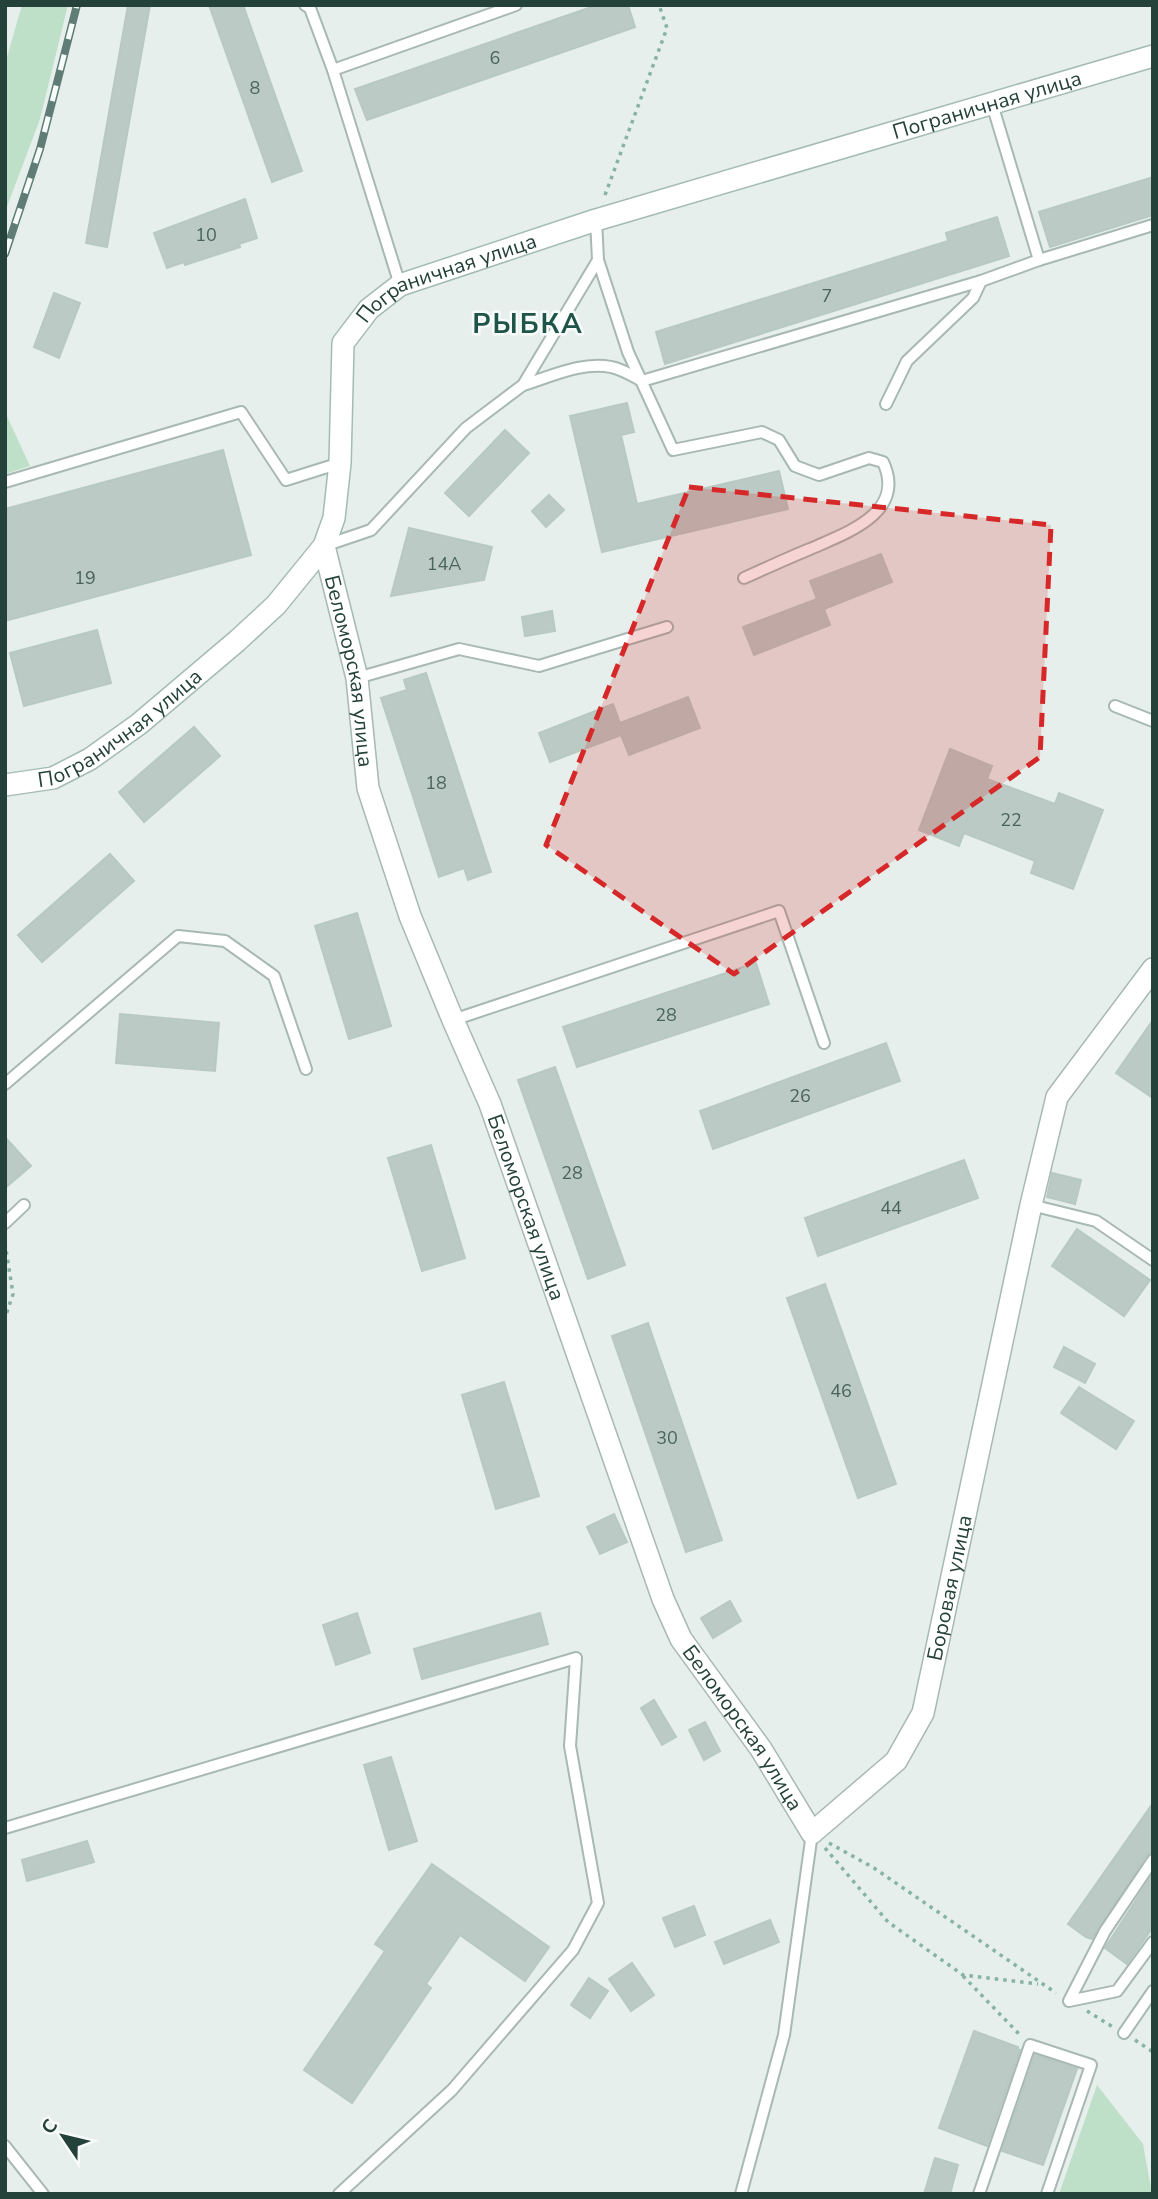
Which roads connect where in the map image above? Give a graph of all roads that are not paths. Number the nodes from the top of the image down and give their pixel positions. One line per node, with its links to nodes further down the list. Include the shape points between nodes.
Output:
1 (305, 5): 4 (lane)
2 (516, 5): 4 (lane)
3 (1153, 56): 5 (street, Пограничная улица)
4 (333, 69): 11 (lane)
5 (992, 104): 6 (street, Пограничная улица); 9 (lane)
6 (596, 220): 8 (lane); 11 (street, Пограничная улица)
7 (1153, 225): 9 (lane)
8 (598, 260): 12 (lane, via 628,352); 13 (lane)
9 (1039, 260): 10 (lane)
10 (981, 281): 12 (lane); 14 (lane, via 973,298 908,361)
11 (400, 285): 15 (street, Пограничная улица, via 369,309 344,342)
12 (642, 380): 13 (lane, via 612,367 594,366); 18 (lane, via 673,450 762,432 779,440 795,467 819,475 869,458 883,462 890,476 885,502 863,525)
13 (523, 385): 17 (lane, via 466,428 372,530)
14 (886, 404)
15 (340, 463): 16 (lane, via 286,480 241,412); 17 (street, Пограничная улица, via 334,518)
16 (5, 482)
17 (324, 547): 20 (street, Беломорская улица); 23 (street, Пограничная улица, via 276,604 139,724 90,759 53,778)
18 (744, 578)
19 (667, 627): 20 (lane, via 539,666 459,649)
20 (358, 678): 25 (street, Беломорская улица, via 368,788 410,916)
21 (1115, 706): 22 (lane)
22 (1153, 721)
23 (5, 785)
24 (1153, 969): 30 (street, Боровая улица, via 1058,1097)
25 (453, 1020): 26 (lane, via 779,911); 34 (street, Беломорская улица, via 490,1104 663,1599 681,1639 761,1749)
26 (824, 1043)
27 (306, 1069): 28 (lane, via 274,976 225,941 178,936)
28 (5, 1084)
29 (24, 1205): 31 (lane)
30 (1031, 1205): 32 (lane, via 1096,1221); 34 (street, Боровая улица, via 923,1713 896,1761)
31 (5, 1223)
32 (1153, 1259)
33 (5, 1828): 41 (lane, via 576,1658 570,1746 598,1903 573,1950 452,2090)
34 (812, 1833): 42 (lane, via 784,2035)
35 (1153, 1860): 36 (lane, via 1105,1931 1069,2001 1117,1991)
36 (1153, 1942)
37 (1153, 1991): 38 (lane)
38 (1124, 2033)
39 (5, 2146): 40 (lane)
40 (43, 2194)
41 (339, 2194)
42 (741, 2194)
43 (979, 2194): 44 (lane, via 1030,2045 1091,2065)
44 (1047, 2194)

